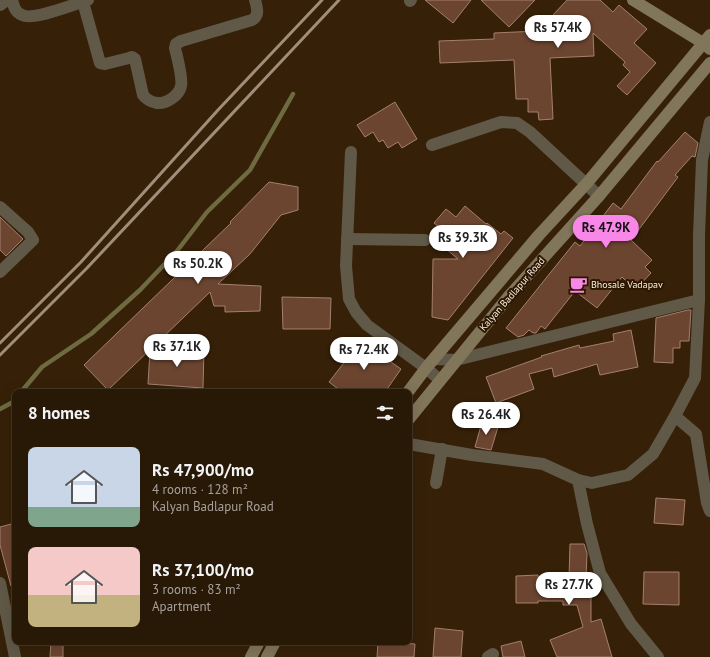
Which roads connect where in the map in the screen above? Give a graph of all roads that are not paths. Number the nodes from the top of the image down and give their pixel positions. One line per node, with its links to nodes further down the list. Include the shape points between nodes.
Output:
1 (7, 0): 6 (street)
2 (12, 0): 5 (street, via 14,9 28,17)
3 (255, 0): 5 (street, via 256,18 176,44 181,87 173,98 156,103 146,99 144,95 135,59 132,57 105,64 100,62)
4 (633, 0): 7 (main road)
5 (86, 1)
6 (0, 5)
7 (708, 43): 12 (main road)
8 (708, 69): 13 (main road, Kalyan Badlapur Road)
9 (710, 122): 20 (street, via 702,160)
10 (432, 145): 12 (street, via 501,122 517,123)
11 (351, 152): 15 (street)
12 (587, 183): 13 (street); 18 (main road)
13 (599, 196): 19 (main road, Kalyan Badlapur Road)
14 (0, 207): 17 (street, via 28,232 32,240)
15 (347, 239): 16 (street, via 404,240); 22 (street, via 349,299 356,312 367,325)
16 (425, 246)
17 (0, 272)
18 (497, 285): 19 (main road); 22 (main road)
19 (509, 296): 21 (main road, Kalyan Badlapur Road)
20 (699, 300): 21 (street); 26 (street, via 695,378)
21 (456, 360): 22 (street); 23 (main road, Kalyan Badlapur Road)
22 (430, 364): 23 (street); 24 (main road)
23 (440, 380): 25 (main road, Kalyan Badlapur Road)
24 (410, 389)
25 (412, 415)
26 (675, 416): 29 (street, via 653,454 628,475 592,484); 31 (street, via 696,434)
27 (412, 445): 28 (street)
28 (442, 450): 29 (street, via 543,464); 30 (street)
29 (578, 480): 40 (street, via 600,573 632,624)
30 (436, 483)
31 (710, 511)
32 (0, 583): 33 (street)
33 (12, 638)
34 (13, 645): 37 (street)
35 (257, 645): 38 (main road)
36 (273, 645): 39 (main road)
37 (16, 657)
38 (251, 657)
39 (267, 657)
40 (658, 657)

